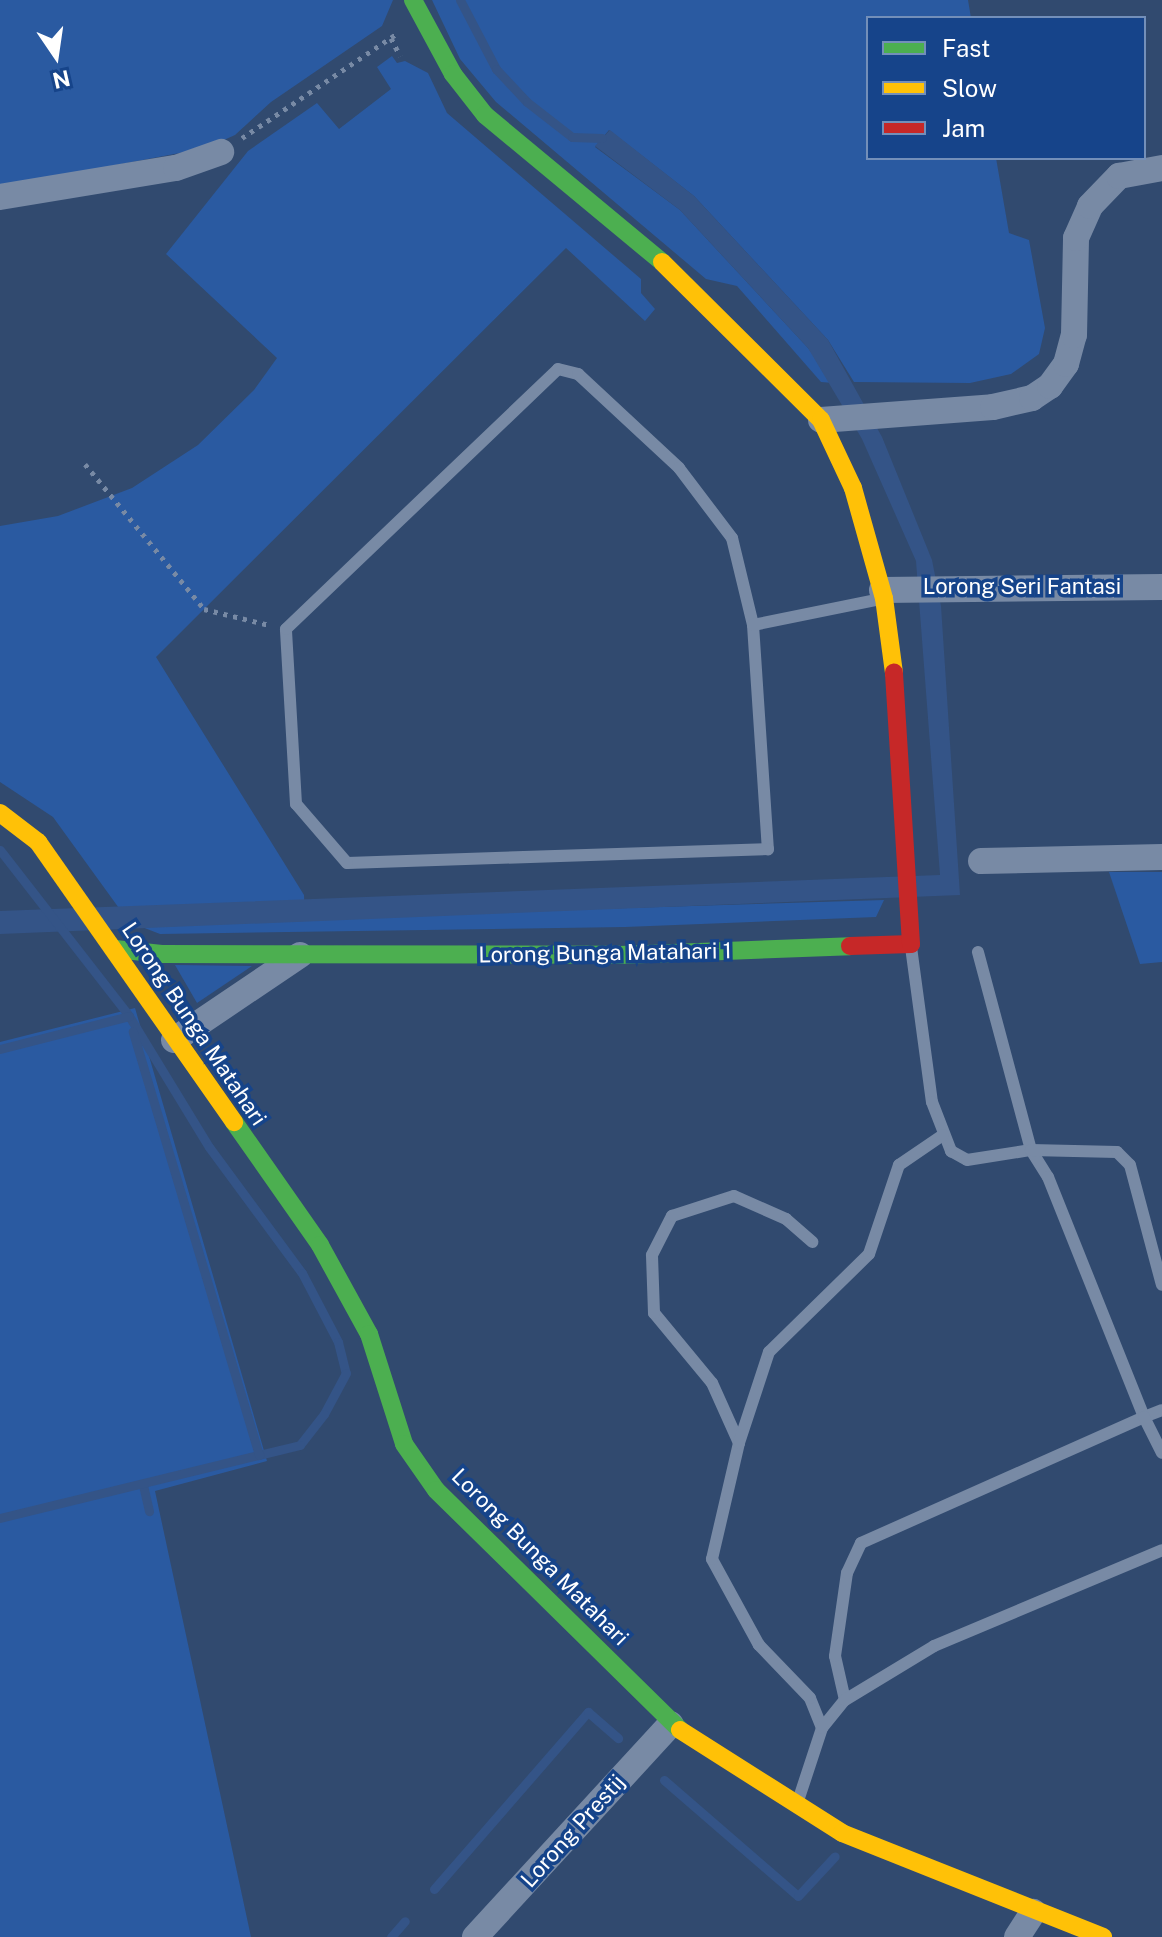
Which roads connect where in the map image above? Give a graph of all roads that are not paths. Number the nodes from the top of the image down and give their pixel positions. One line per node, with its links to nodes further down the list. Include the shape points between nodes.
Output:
1 (417, 9): 5 (street, via 453,74 485,115 693,288)
2 (221, 152): 4 (street, via 176,168)
3 (1162, 168): 5 (street, via 1119,176 1090,206 1076,238 1074,335 1066,364 1050,386 1032,398 993,407)
4 (0, 197)
5 (832, 418): 7 (street)
6 (1162, 587): 7 (street, Lorong Seri Fantasi, via 949,587)
7 (883, 594): 8 (lane); 12 (street, via 893,658)
8 (753, 625): 8 (lane, via 732,538 679,468 578,374 558,369 286,629 296,804 347,863 768,849)
9 (0, 813): 13 (street, Lorong Bunga Matahari, via 38,842)
10 (1162, 857): 11 (street)
11 (981, 861)
12 (911, 944): 15 (street, Lorong Bunga Matahari 1, via 620,955); 17 (lane, via 924,1050)
13 (115, 949): 15 (street, Lorong Bunga Matahari 1); 16 (street, Lorong Bunga Matahari)
14 (978, 952): 18 (lane)
15 (300, 955): 16 (street)
16 (174, 1040): 27 (street, Lorong Bunga Matahari, via 351,1294 404,1444 436,1490)
17 (943, 1135): 18 (lane, via 951,1151 967,1160); 23 (lane, via 899,1165 869,1254 769,1352)
18 (1031, 1150): 20 (lane, via 1117,1152 1130,1165); 22 (lane, via 1048,1177)
19 (812, 1242): 23 (lane, via 786,1219 734,1196 672,1216 652,1255 654,1313 712,1383)
20 (1162, 1285)
21 (1162, 1410): 22 (lane)
22 (1144, 1417): 24 (lane); 26 (lane, via 856,1548 835,1656)
23 (739, 1443): 28 (lane, via 712,1559 759,1645 810,1698)
24 (1162, 1453)
25 (1162, 1550): 26 (lane, via 934,1646)
26 (845, 1700): 28 (lane)
27 (671, 1724): 29 (street, Lorong Bunga Matahari); 31 (street, Lorong Prestij)
28 (822, 1728): 29 (lane)
29 (798, 1803): 30 (street, Lorong Bunga Matahari, via 842,1833)
30 (1033, 1912): 32 (street); 33 (street, Lorong Bunga Matahari)
31 (475, 1937)
32 (1017, 1937)
33 (1103, 1937)

